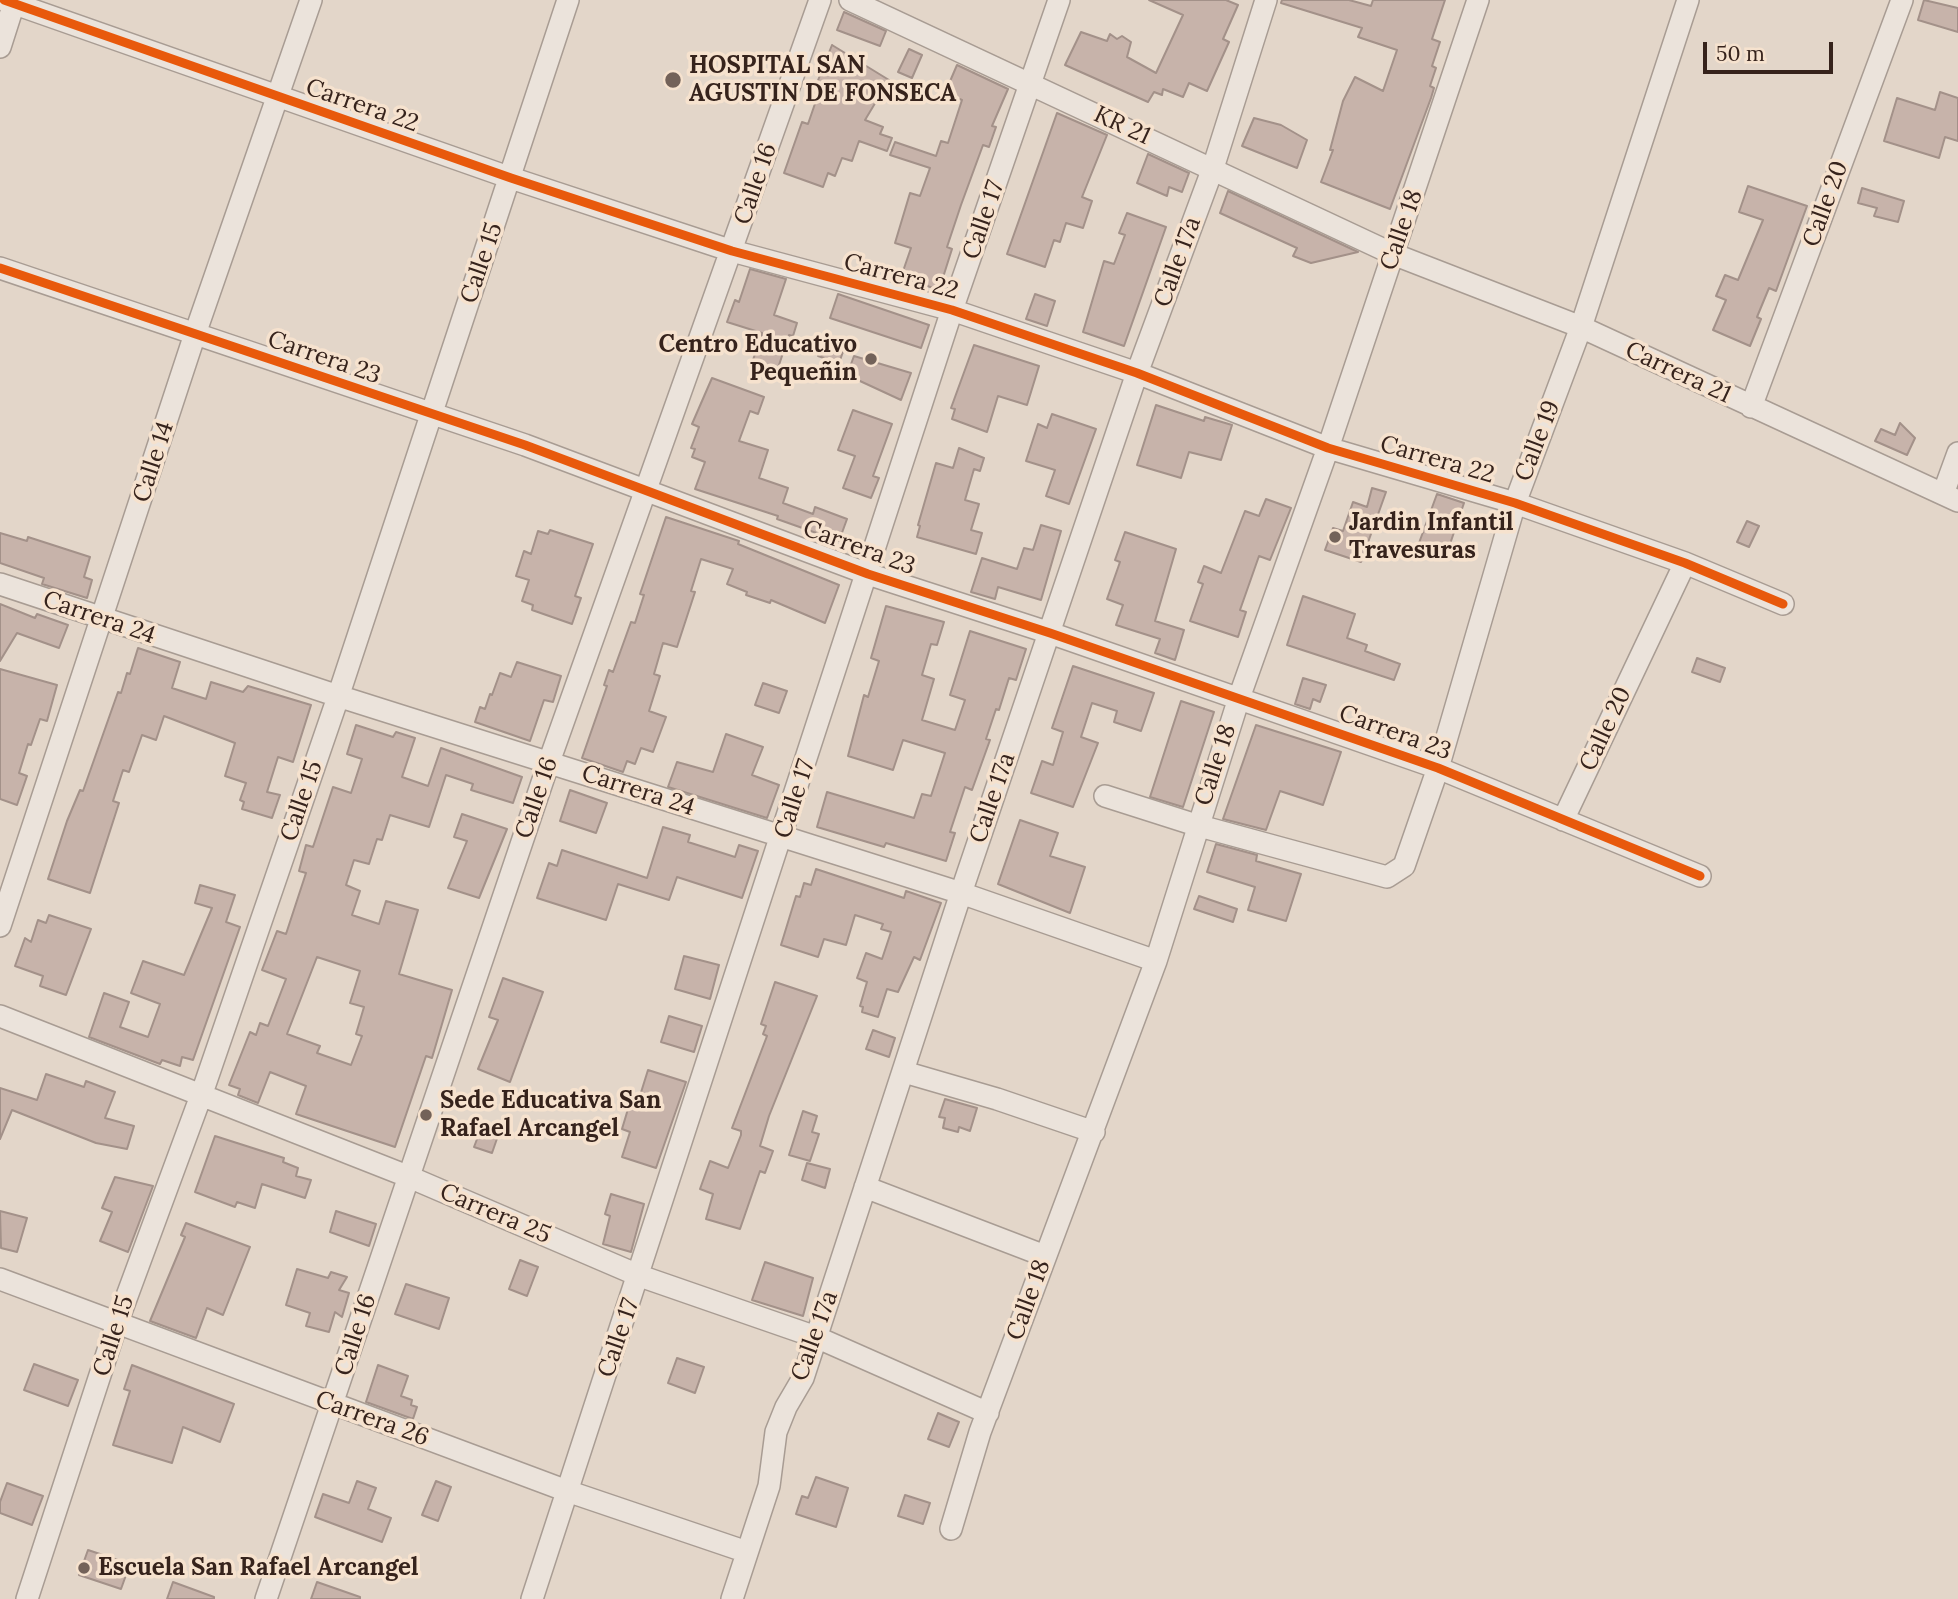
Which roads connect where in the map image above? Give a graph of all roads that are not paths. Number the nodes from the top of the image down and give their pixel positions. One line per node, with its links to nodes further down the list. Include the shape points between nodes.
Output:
1 (311, 0): 13 (street, Calle 14)
2 (568, 0): 15 (street, Calle 15)
3 (820, 0): 16 (street, Calle 16)
4 (850, 0): 12 (street, KR 21)
5 (1059, 0): 12 (street, Calle 17)
6 (1266, 0): 14 (street, Calle 17a)
7 (1478, 0): 17 (street, Calle 18)
8 (1688, 0): 20 (street, Calle 19)
9 (1902, 0): 23 (street, Calle 20)
10 (11, 1): 11 (street); 13 (street, Carrera 22)
11 (0, 47)
12 (1032, 83): 14 (street, KR 21); 19 (street, Calle 17)
13 (278, 98): 15 (street, Carrera 22); 21 (street, Calle 14)
14 (1213, 169): 17 (street, KR 21); 22 (street, Calle 17a)
15 (511, 178): 16 (street, Carrera 22); 24 (street, Calle 15)
16 (733, 251): 19 (street, Carrera 22); 27 (street, Calle 16)
17 (1394, 254): 20 (street, Carrera 21); 25 (street, Calle 18)
18 (0, 268): 21 (street, Carrera 23)
19 (952, 310): 22 (street, Carrera 22); 31 (street, Calle 17)
20 (1581, 327): 23 (street, Carrera 21); 29 (street, Calle 19)
21 (195, 334): 24 (street, Carrera 23); 34 (street, Calle 14)
22 (1137, 373): 25 (street, Carrera 22); 35 (street, Calle 17a)
23 (1751, 407): 28 (street, Carrera 21)
24 (432, 415): 27 (street, Carrera 23); 36 (street, Calle 15)
25 (1328, 448): 29 (street, Carrera 22); 37 (street, Calle 18)
26 (1958, 453): 28 (street)
27 (648, 489): 31 (street, Carrera 23); 38 (street, Calle 16)
28 (1951, 497)
29 (1515, 503): 30 (street, Carrera 22); 39 (street, Calle 19)
30 (1685, 563): 33 (street, Carrera 22); 41 (street, Calle 20)
31 (868, 574): 35 (street, Carrera 23); 43 (street, Calle 17)
32 (0, 584): 34 (street, Carrera 24)
33 (1783, 604)
34 (102, 620): 36 (street, Carrera 24); 46 (street, Calle 14)
35 (1050, 633): 37 (street, Carrera 23); 45 (street, Calle 17a)
36 (338, 696): 38 (street, Carrera 24); 50 (street, Calle 15)
37 (1239, 698): 39 (street, Carrera 23); 42 (street, Calle 18)
38 (549, 762): 43 (street, Carrera 24); 52 (street, Calle 16)
39 (1438, 768): 41 (street, Carrera 23); 42 (street, Calle 19, via 1404,866 1387,877)
40 (1105, 796): 42 (street)
41 (1563, 820): 44 (street, Carrera 23)
42 (1196, 825): 47 (street, Calle 18)
43 (782, 838): 45 (street, Carrera 24); 55 (street, Calle 17)
44 (1700, 876)
45 (961, 893): 47 (street, Carrera 24); 49 (street, Calle 17a)
46 (0, 926)
47 (1156, 961): 51 (street, Calle 18)
48 (0, 1016): 50 (street, Carrera 25)
49 (904, 1072): 51 (street, via 998,1098); 53 (street, Calle 17a)
50 (202, 1093): 52 (street, Carrera 25); 57 (street, Calle 15)
51 (1094, 1132): 54 (street, Calle 18)
52 (407, 1176): 55 (street, Carrera 25); 59 (street, Calle 16)
53 (866, 1187): 54 (street); 58 (street, Calle 17a)
54 (1045, 1256): 60 (street, Calle 18)
55 (639, 1276): 58 (street, Carrera 25); 61 (street, Calle 17)
56 (0, 1279): 57 (street, Carrera 26)
57 (117, 1323): 59 (street, Carrera 26); 64 (street, Calle 15)
58 (816, 1337): 60 (street, Carrera 25); 63 (street, Calle 17a, via 803,1378 776,1432 769,1486)
59 (333, 1404): 61 (street, Carrera 26); 65 (street, Calle 16)
60 (988, 1413): 62 (street, Calle 18)
61 (567, 1491): 63 (street, Carrera 26); 66 (street, Calle 17)
62 (951, 1529)
63 (747, 1552): 67 (street, Calle 17a)
64 (27, 1599)
65 (266, 1599)
66 (532, 1599)
67 (732, 1599)

